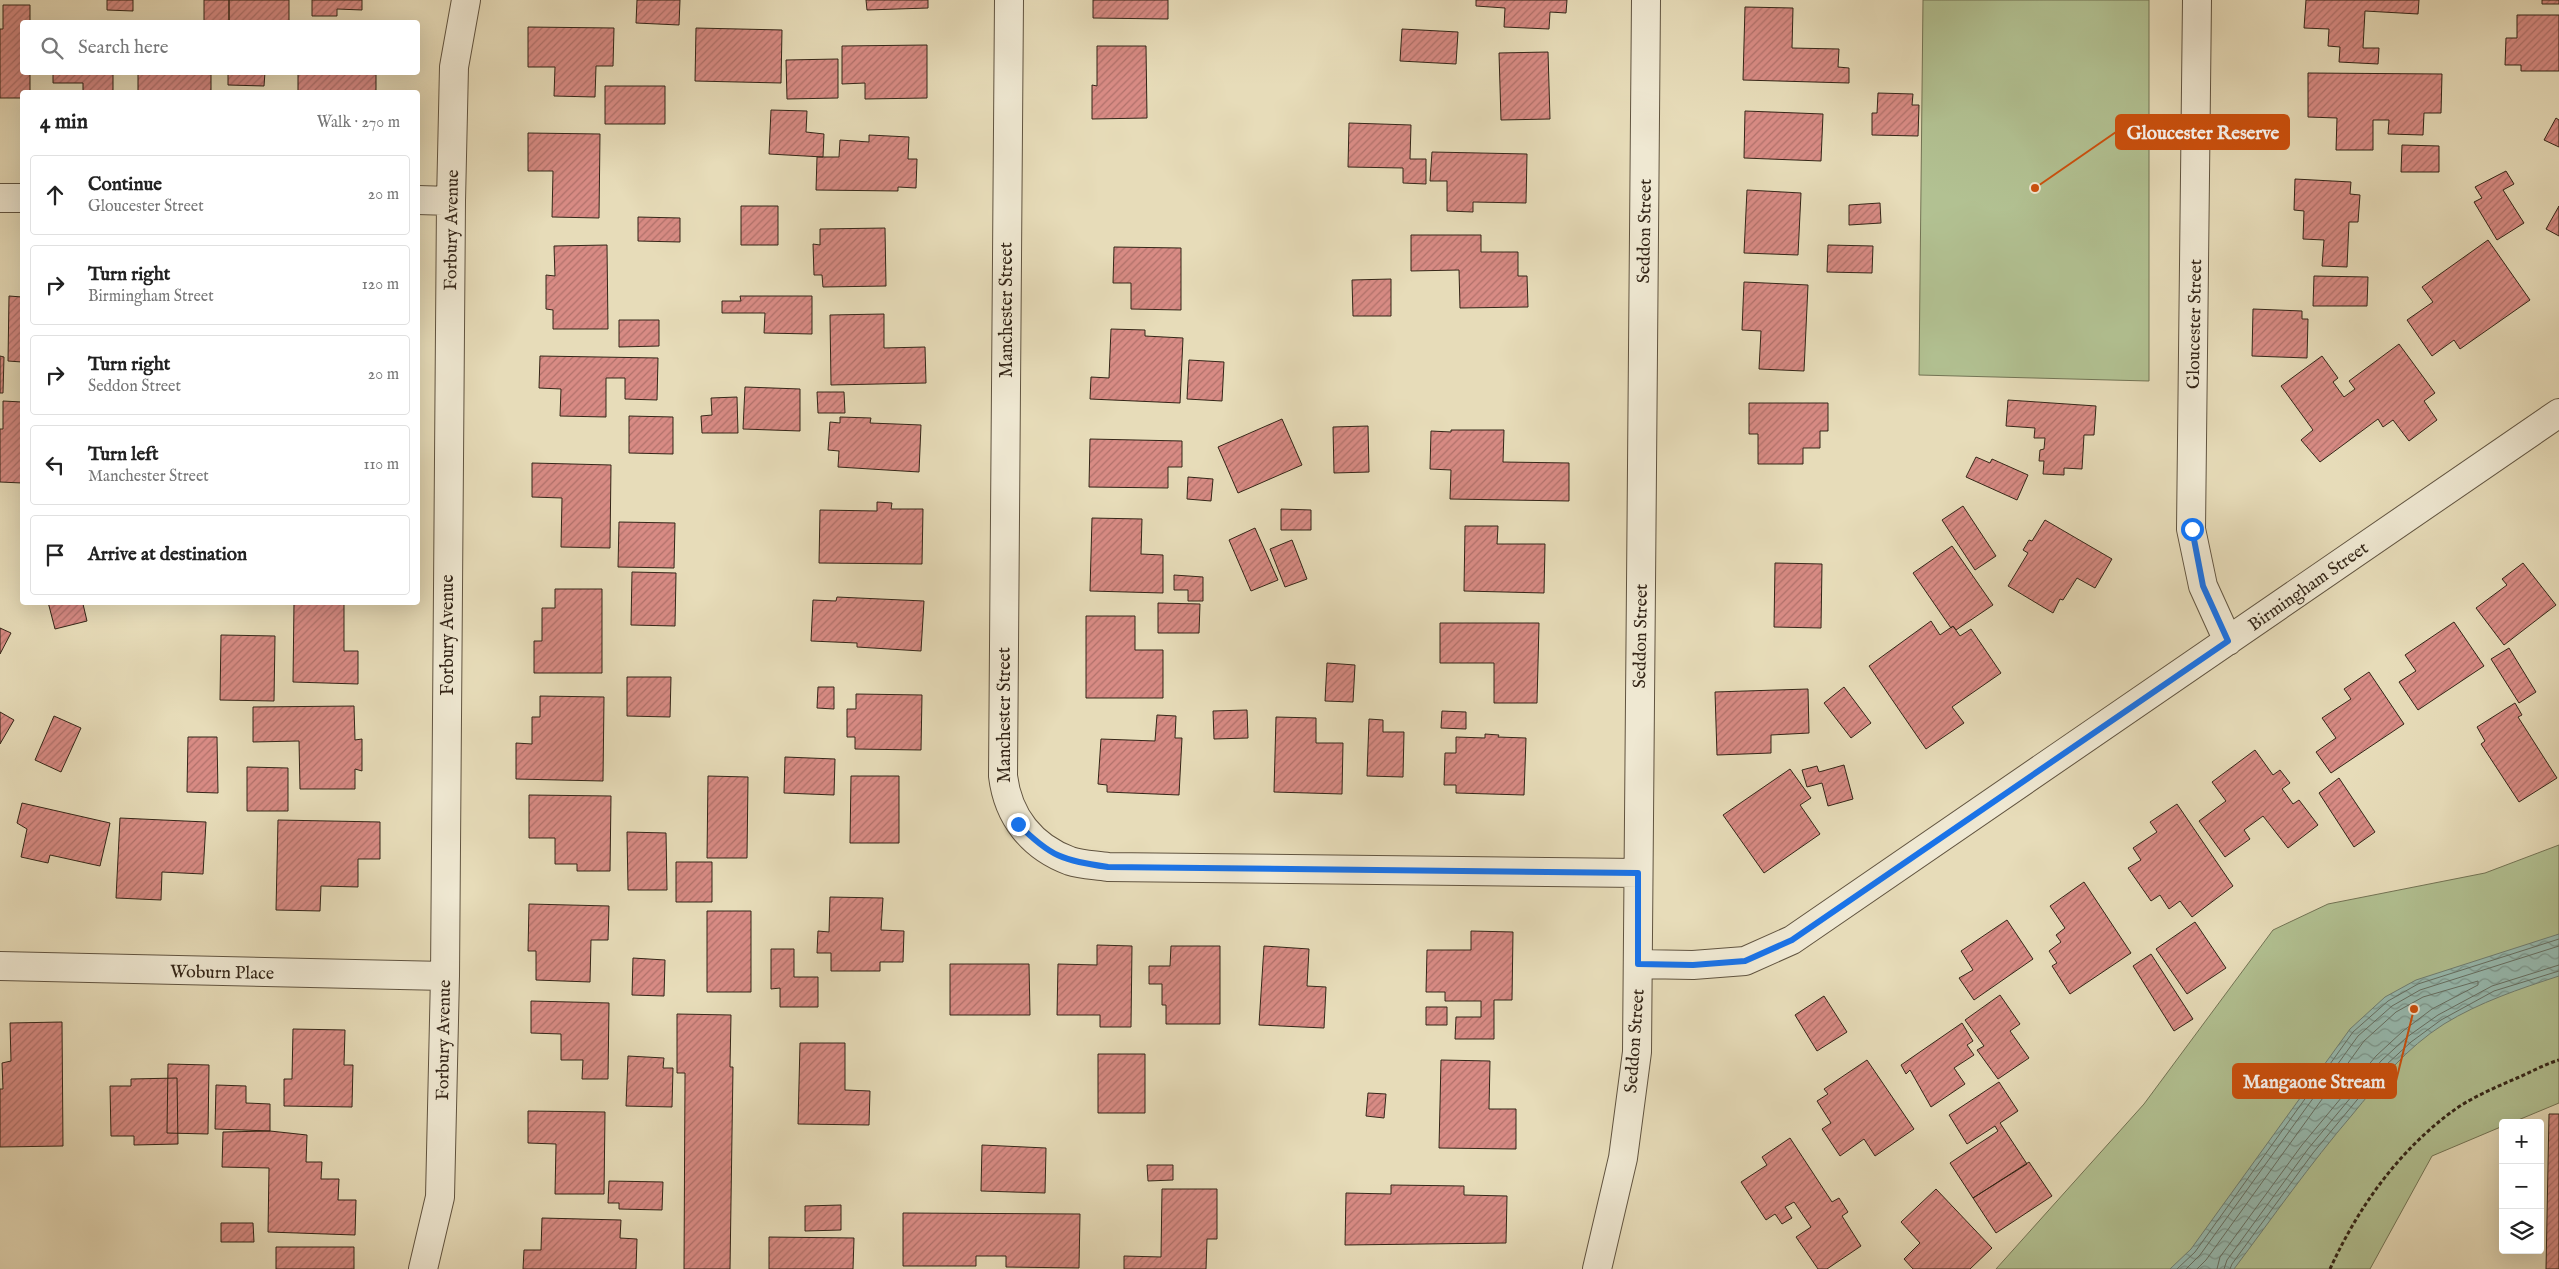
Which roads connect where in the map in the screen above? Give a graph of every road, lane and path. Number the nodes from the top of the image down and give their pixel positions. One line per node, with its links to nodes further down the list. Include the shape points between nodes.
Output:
1 (466, 0): 8 (street, Forbury Avenue, via 454,67)
2 (1008, 0): 11 (street, Manchester Street, via 1003,776 1005,796 1018,824 1042,848 1072,862 1108,867)
3 (1646, 0): 11 (street, Seddon Street)
4 (2197, 0): 10 (street, Gloucester Street, via 2192,529 2203,586)
5 (0, 198): 6 (street)
6 (20, 198)
7 (420, 200): 8 (street)
8 (451, 201): 14 (street, Forbury Avenue)
9 (2559, 413): 10 (street, Birmingham Street)
10 (2228, 641): 12 (street, Birmingham Street, via 1792,940 1745,961 1693,965)
11 (1638, 873): 12 (street, Seddon Street)
12 (1638, 964): 17 (street, Seddon Street, via 1636,1062 1623,1158)
13 (0, 966): 14 (street, Woburn Place)
14 (445, 976): 16 (street, Forbury Avenue, via 440,1197)
15 (2559, 1060): 18 (path, via 2480,1094 2450,1114 2406,1152 2368,1198)
16 (423, 1269)
17 (1598, 1269)
18 (2330, 1269)

